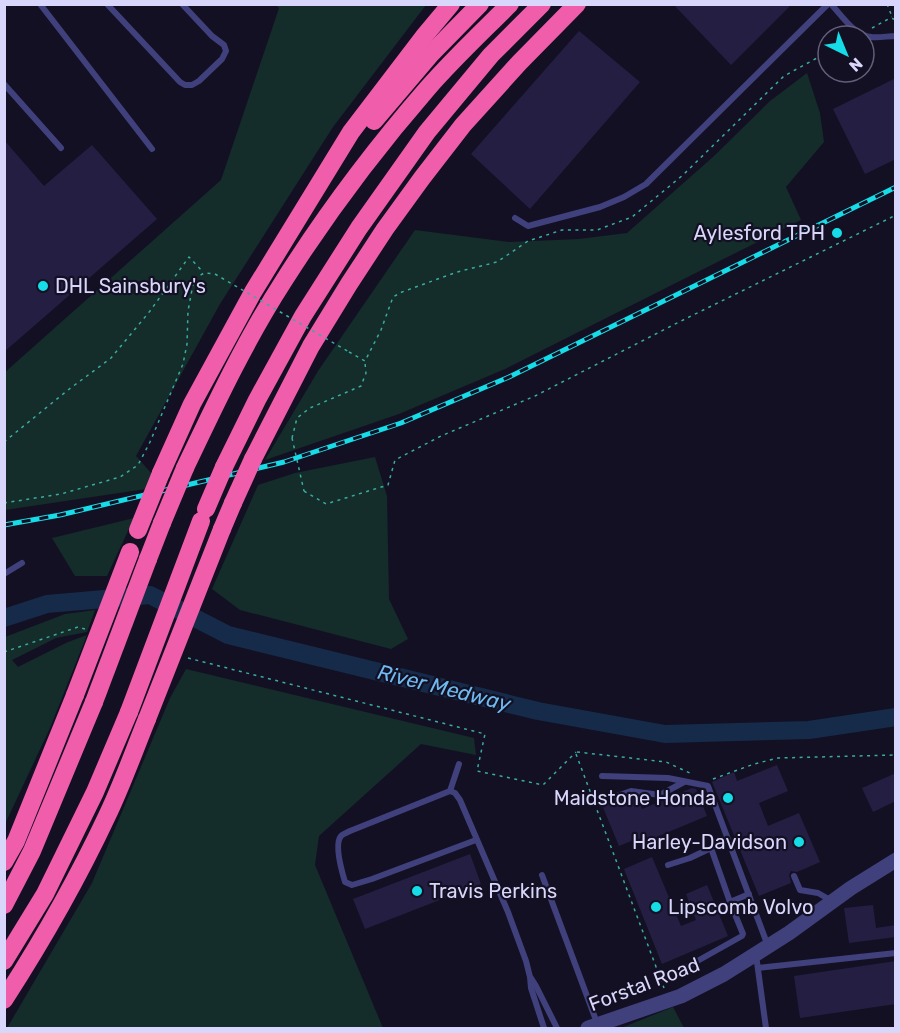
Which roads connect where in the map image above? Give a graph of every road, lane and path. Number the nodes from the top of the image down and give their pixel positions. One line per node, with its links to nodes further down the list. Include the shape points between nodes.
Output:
1 (40, 4): 19 (lane)
2 (107, 4): 3 (lane, via 180,82 192,85 226,51)
3 (182, 4)
4 (451, 4): 22 (highway, via 351,132)
5 (480, 4): 22 (highway, via 384,109 325,182)
6 (510, 4): 51 (highway, bridge, via 429,87 385,139 319,227 257,326 185,468 94,702 32,851)
7 (542, 4): 54 (highway, bridge, via 491,55 427,132 303,316 224,467 95,792 45,894)
8 (577, 4): 57 (highway, bridge, via 519,63 422,178 311,346 233,503 108,814 36,950)
9 (829, 4): 13 (lane); 21 (lane, via 646,184 600,207 528,226)
10 (887, 4): 11 (path)
11 (892, 17): 12 (path); 14 (path)
12 (896, 19)
13 (849, 24)
14 (876, 26)
15 (896, 36): 16 (lane)
16 (876, 37)
17 (4, 84): 18 (lane)
18 (61, 148)
19 (152, 149)
20 (896, 215): 25 (path, bridge, via 535,396 395,460 388,485 326,504 304,491 292,438 297,418 310,408 361,386 366,373)
21 (515, 218)
22 (275, 255): 44 (highway, bridge, via 192,404 161,473 75,695)
23 (204, 273): 24 (path, bridge, via 215,274); 26 (path, via 189,257 111,358); 27 (path, via 194,279 183,364 138,465 120,477 62,494)
24 (349, 352)
25 (364, 361)
26 (4, 442)
27 (4, 503)
28 (22, 563): 29 (lane)
29 (4, 574)
30 (89, 630): 31 (path, via 78,627)
31 (4, 652)
32 (179, 656): 33 (path, via 485,734 477,771 543,785)
33 (576, 752): 37 (path, via 666,762); 58 (path)
34 (896, 755): 38 (path, via 778,758)
35 (459, 764): 40 (lane)
36 (602, 776): 39 (lane)
37 (698, 776)
38 (709, 781)
39 (685, 782): 41 (lane, via 660,795 631,791); 48 (lane, via 708,786)
40 (450, 790): 42 (lane, via 460,800); 42 (lane, via 341,836 339,856 345,882 352,885 372,879)
41 (611, 798)
42 (476, 840): 56 (lane, via 508,912)
43 (896, 860): 50 (street, Forstal Road)
44 (4, 862)
45 (668, 866): 49 (lane, via 711,848)
46 (542, 875): 59 (lane)
47 (794, 876): 50 (lane, via 800,890 818,893)
48 (749, 894): 49 (lane); 53 (lane)
49 (730, 902): 55 (lane, via 742,936)
50 (832, 902): 53 (street, Forstal Road)
51 (4, 905)
52 (896, 953): 53 (lane)
53 (761, 956): 58 (street, Forstal Road); 62 (lane)
54 (4, 961)
55 (676, 973)
56 (530, 977): 60 (lane); 61 (lane)
57 (4, 1000)
58 (668, 1000): 59 (street, Forstal Road)
59 (593, 1027)
60 (544, 1029)
61 (557, 1029)
62 (765, 1029)

